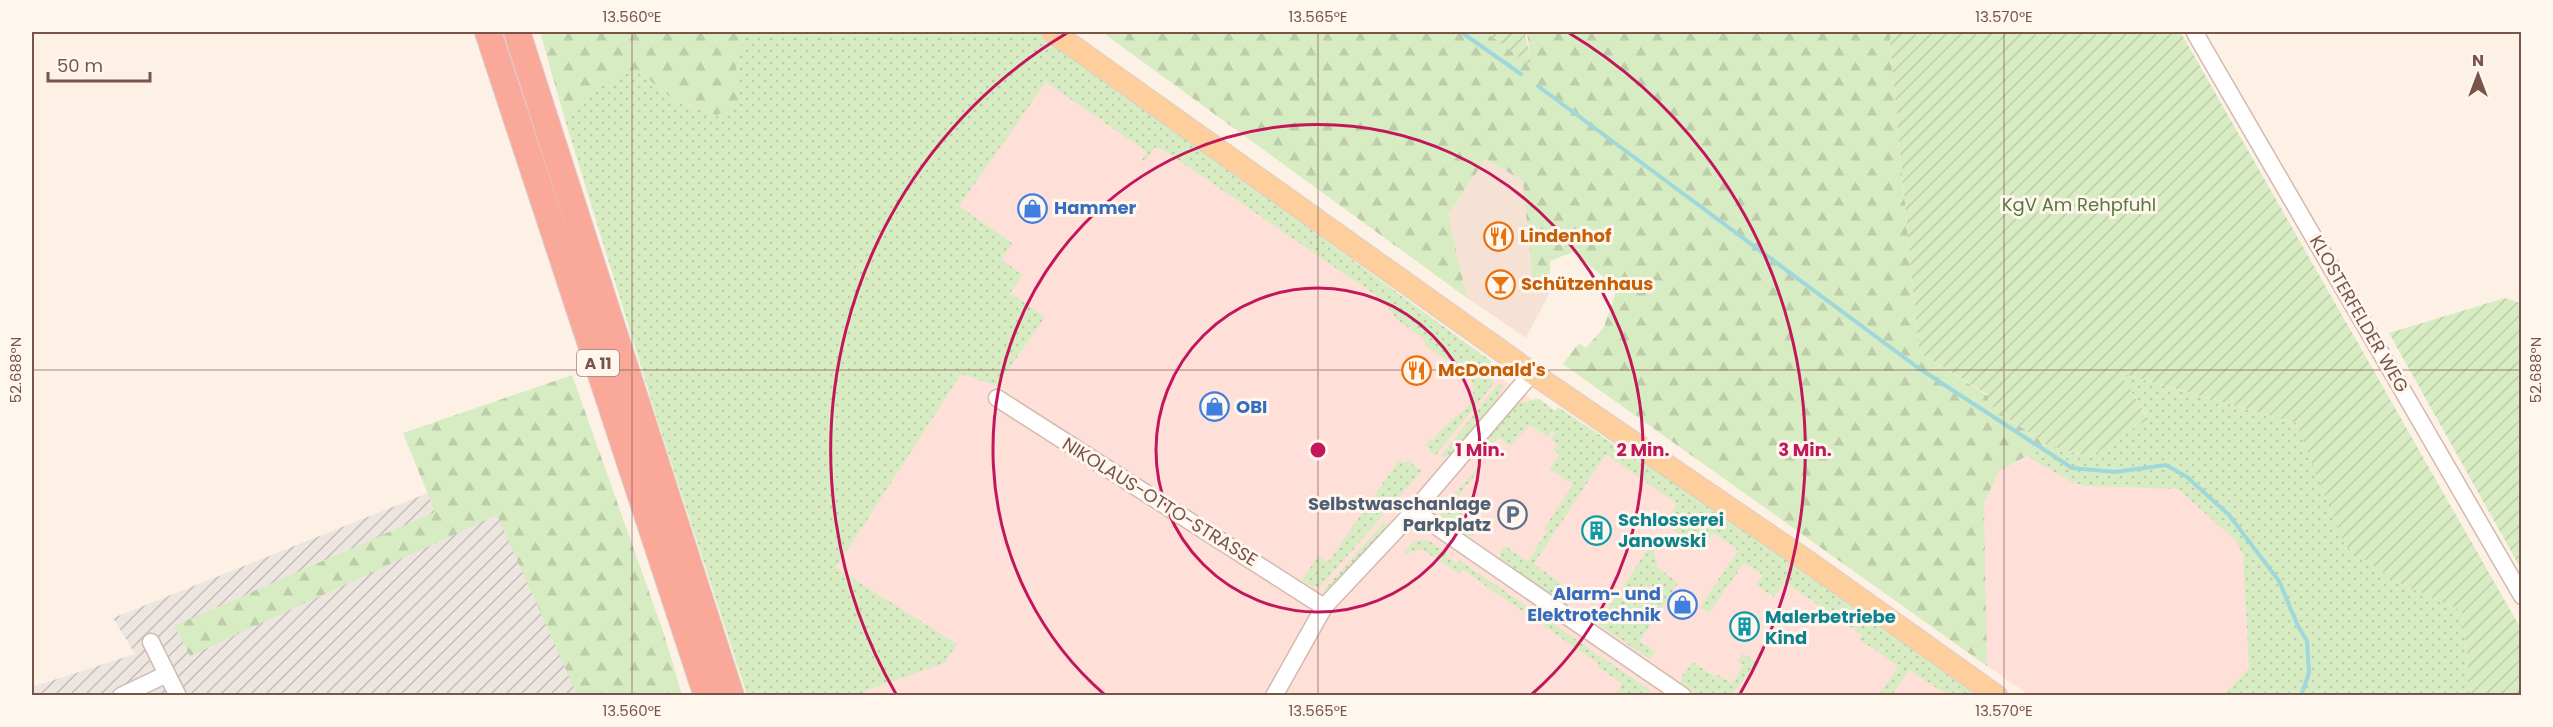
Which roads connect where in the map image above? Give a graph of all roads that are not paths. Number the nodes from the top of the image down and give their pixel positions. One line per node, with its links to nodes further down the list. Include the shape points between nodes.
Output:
1 (488, 32): 15 (highway, A 11)
2 (517, 32): 16 (highway, A 11)
3 (1053, 32): 5 (main road)
4 (2195, 33): 8 (street, KLOSTERFELDER WEG)
5 (1532, 373): 7 (street); 19 (main road)
6 (997, 398): 9 (street, NIKOLAUS-OTTO-STRASSE)
7 (1414, 511): 9 (street); 12 (street)
8 (2522, 596)
9 (1324, 607): 17 (street)
10 (151, 642): 11 (street)
11 (167, 674): 13 (street); 14 (street)
12 (1658, 688): 18 (street)
13 (121, 696)
14 (178, 696)
15 (708, 696)
16 (730, 696)
17 (1274, 696)
18 (1683, 696)
19 (1997, 696)

